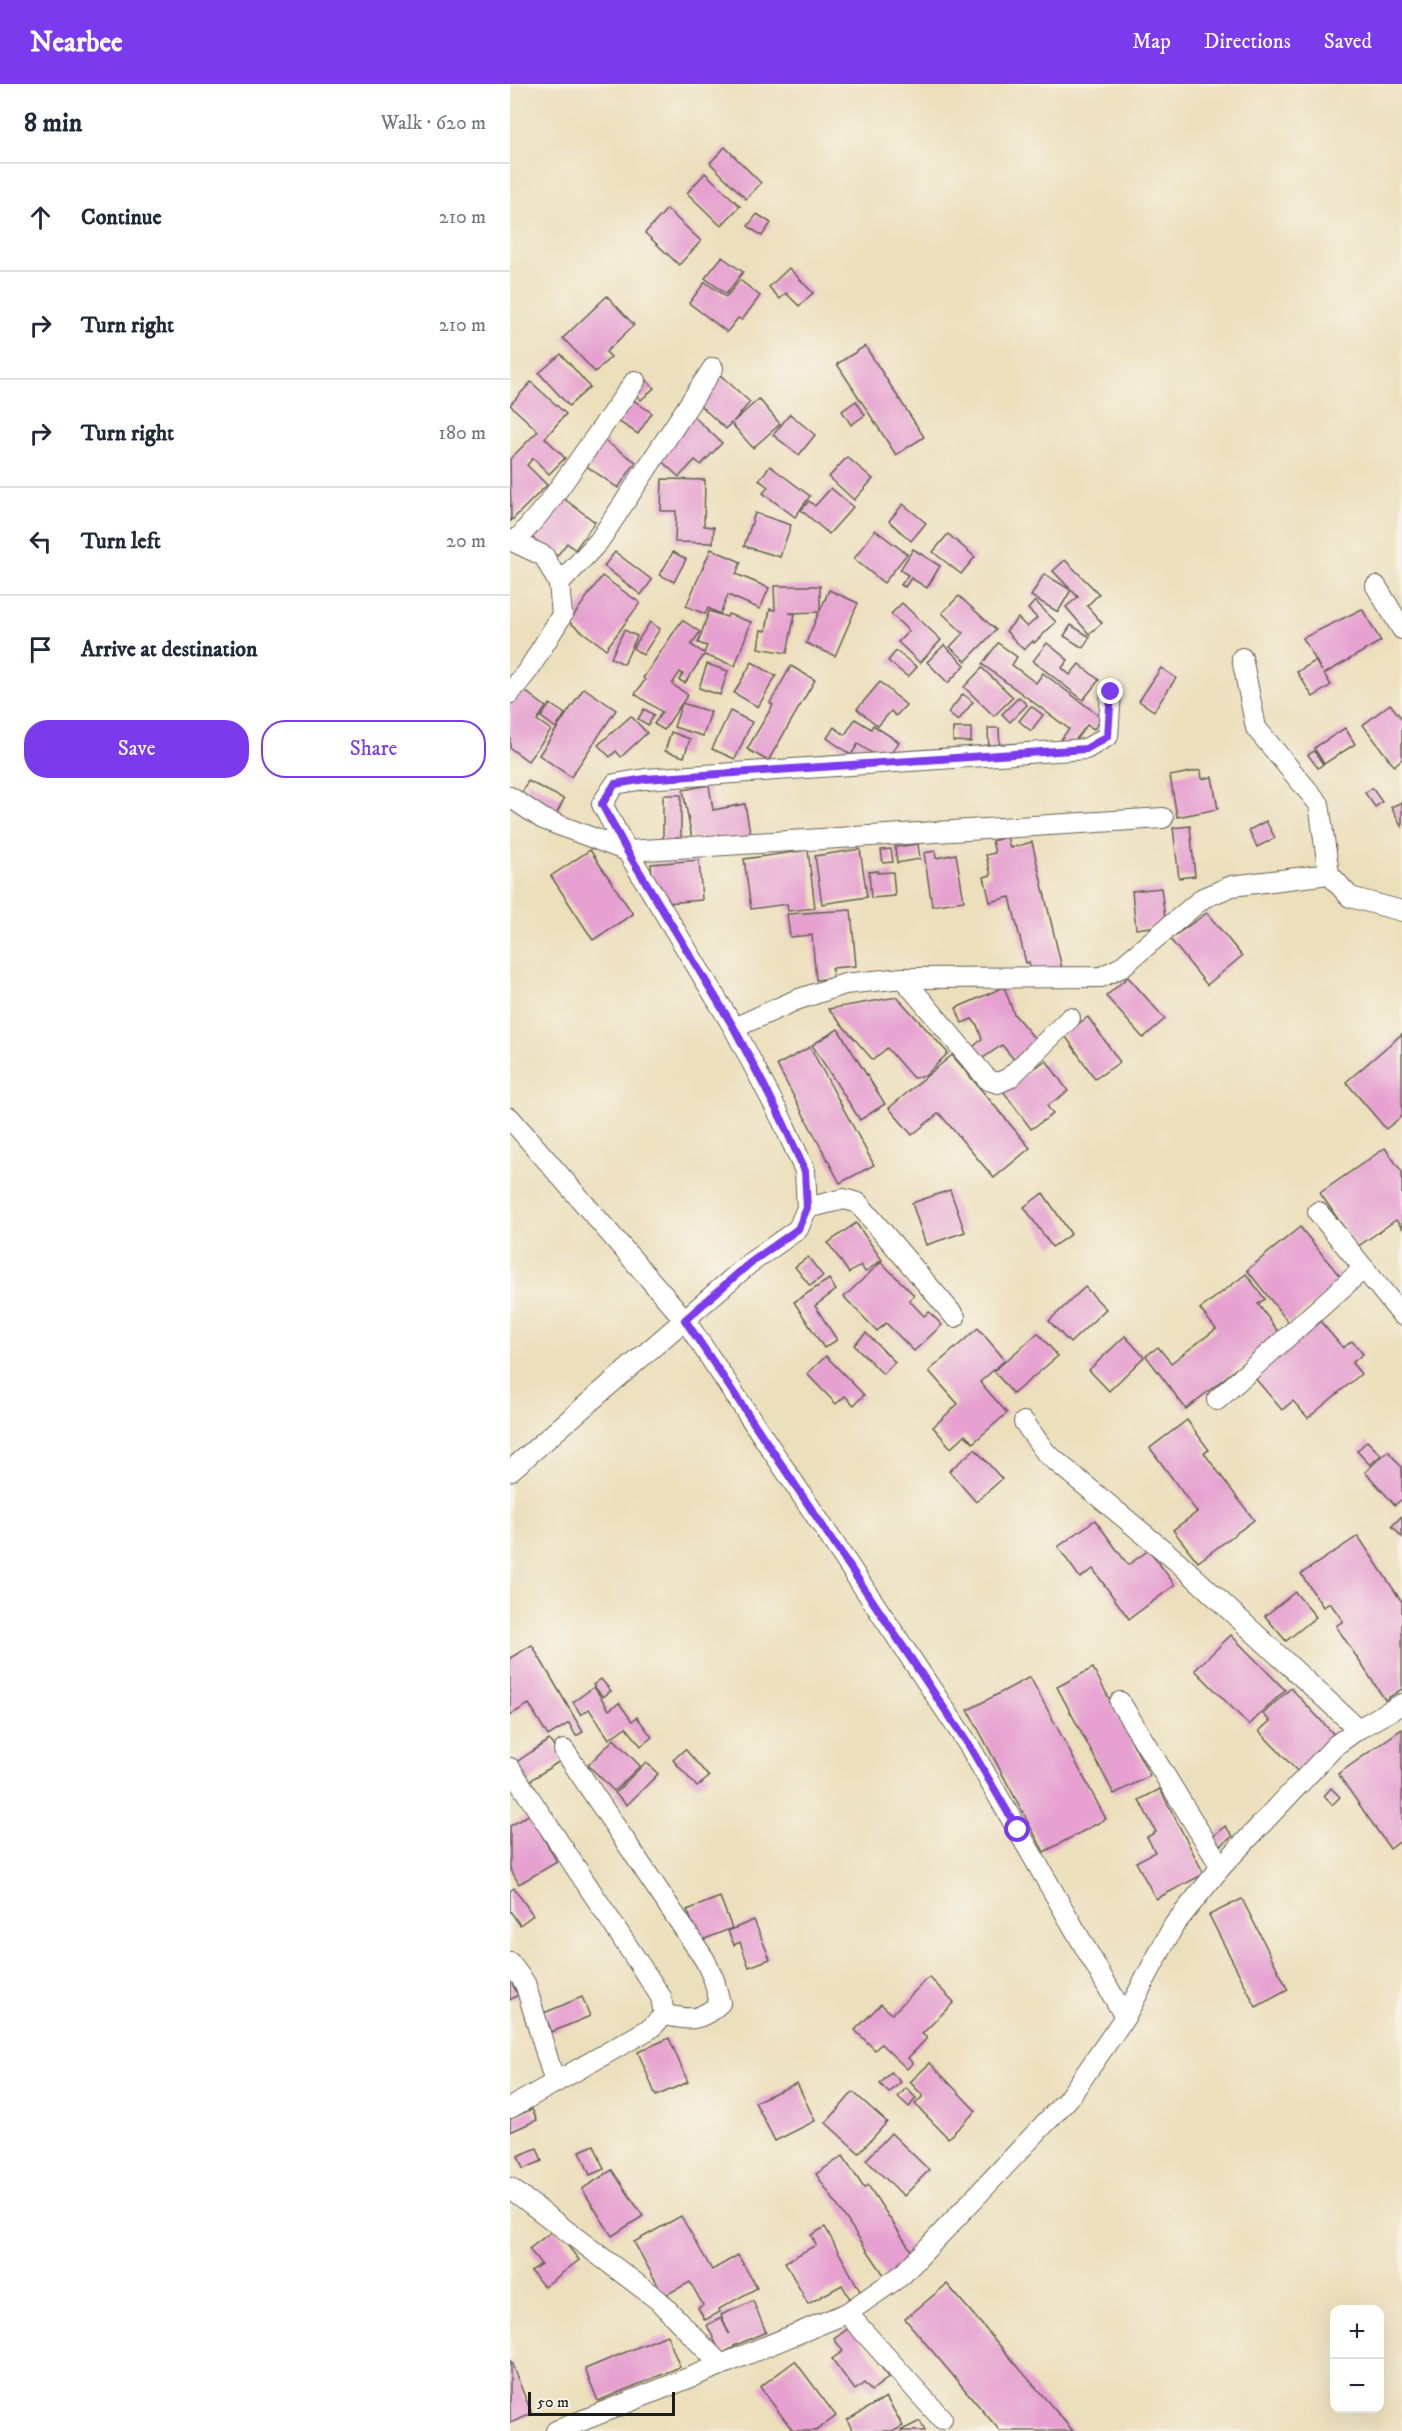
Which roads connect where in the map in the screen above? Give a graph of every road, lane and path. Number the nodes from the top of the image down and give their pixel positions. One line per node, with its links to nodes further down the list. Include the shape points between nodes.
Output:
1 (713, 368): 4 (street, via 599,541)
2 (635, 381): 3 (street, via 550,501)
3 (513, 541): 4 (street, via 544,556)
4 (559, 584): 9 (street, via 562,615)
5 (1376, 586): 6 (street)
6 (1402, 628)
7 (1242, 658): 13 (street, via 1256,728 1319,804)
8 (1111, 692): 12 (street, via 1108,736 1086,749 615,784 602,804)
9 (510, 693)
10 (510, 797): 12 (street, via 543,819)
11 (1163, 818): 12 (street)
12 (627, 851): 17 (street)
13 (1329, 874): 14 (street, via 1350,897); 15 (street, via 1232,886 1203,898 1120,968 1101,978)
14 (1402, 911)
15 (903, 978): 16 (street, via 988,1080 998,1083 1009,1078); 17 (street, via 845,984 796,1000)
16 (1070, 1018)
17 (734, 1028): 19 (street, via 805,1171)
18 (510, 1118): 24 (street)
19 (807, 1208): 23 (street, via 844,1199 858,1203); 24 (street, via 798,1229 750,1263)
20 (1318, 1212): 21 (street)
21 (1364, 1268): 22 (street); 25 (street)
22 (1402, 1315)
23 (955, 1317)
24 (685, 1320): 27 (street); 36 (street, via 970,1747)
25 (1217, 1400)
26 (1024, 1422): 30 (street, via 1046,1453 1179,1563)
27 (510, 1471)
28 (1120, 1702): 33 (street)
29 (1401, 1707): 30 (street)
30 (1358, 1729): 33 (street, via 1336,1745)
31 (564, 1750): 35 (street, via 705,1960 714,1980 720,2002 707,2014 689,2020)
32 (510, 1768): 35 (street, via 661,1997)
33 (1221, 1868): 36 (street, via 1174,1925)
34 (510, 1963): 37 (street, via 525,1983)
35 (664, 2015): 37 (street, via 651,2028)
36 (1125, 2017): 40 (street, via 1068,2099 902,2275)
37 (555, 2083): 38 (street)
38 (510, 2108)
39 (510, 2188): 41 (street, via 658,2300)
40 (847, 2313): 41 (street); 42 (street)
41 (722, 2364): 43 (street)
42 (942, 2419)
43 (556, 2431)

